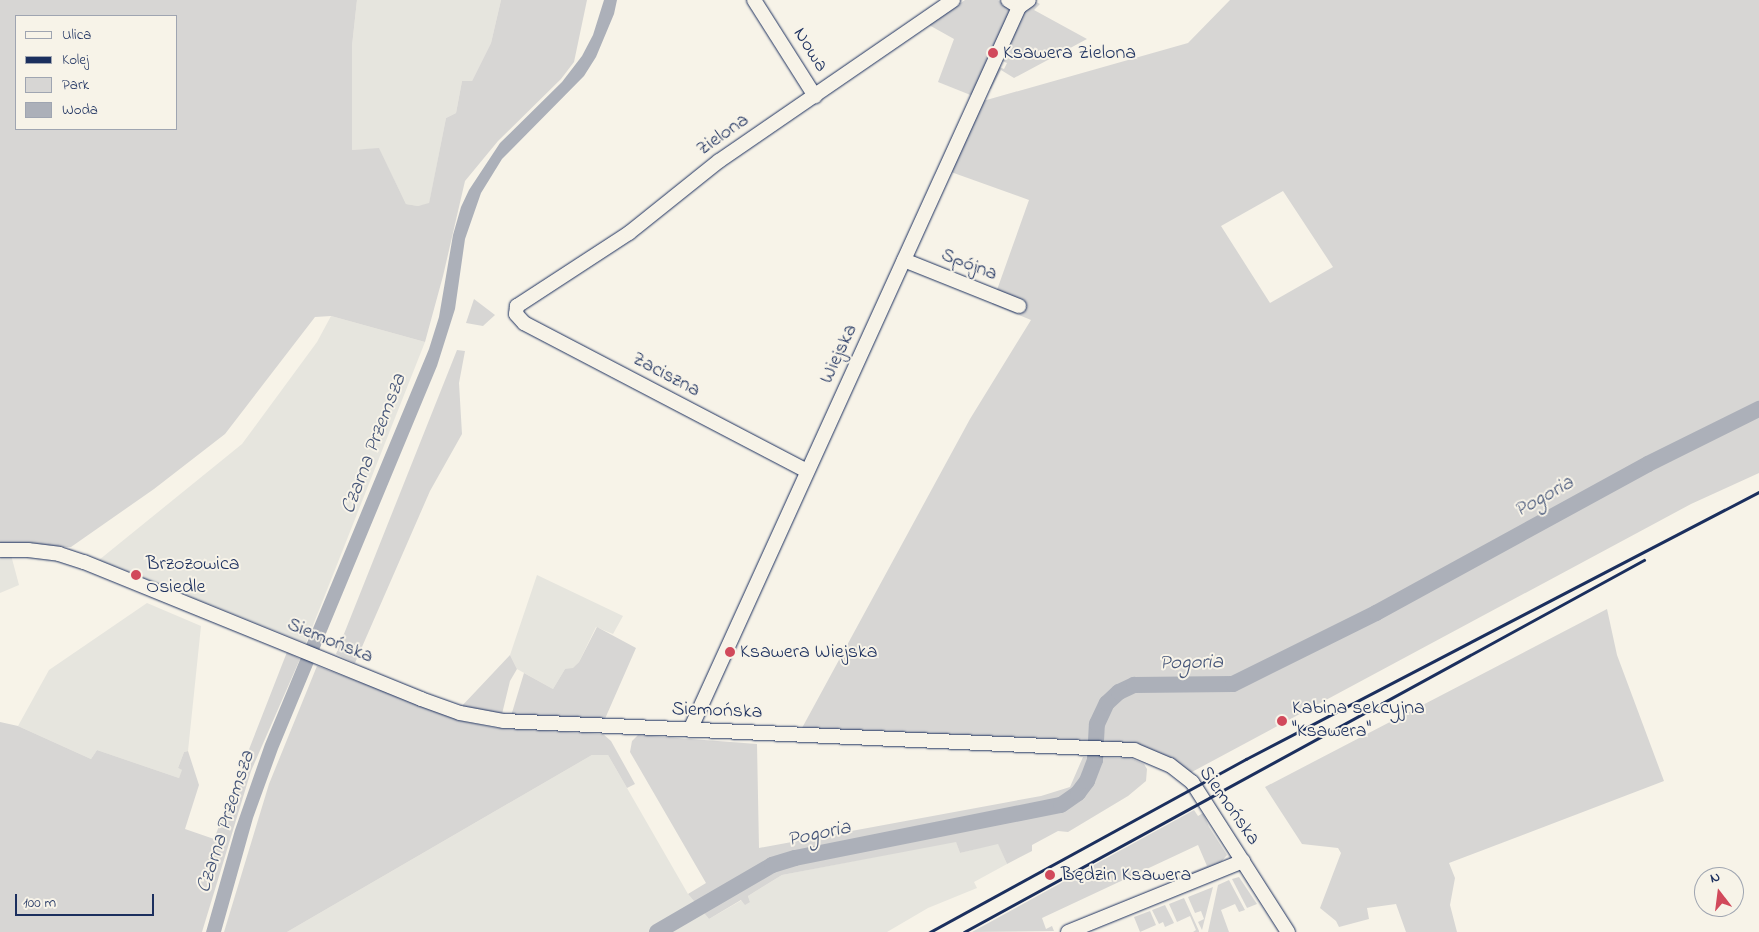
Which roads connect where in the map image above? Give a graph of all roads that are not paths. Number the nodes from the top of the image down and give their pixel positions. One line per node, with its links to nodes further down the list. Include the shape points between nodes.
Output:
1 (754, 0): 4 (street, Nowa)
2 (953, 0): 4 (street, Zielona)
3 (1018, 2): 5 (street, Wiejska)
4 (815, 96): 6 (street, Zielona, via 719,161 629,233)
5 (904, 260): 7 (street, Spójna); 8 (street, Wiejska)
6 (518, 306): 8 (street, Zaciszna, via 516,314 524,323)
7 (1019, 306)
8 (807, 471): 10 (street, Wiejska)
9 (0, 550): 10 (street, Siemońska, via 59,554 84,562 460,713 504,721)
10 (690, 730): 11 (street, Siemońska, via 1134,750 1186,776)
11 (1243, 861): 12 (street); 13 (street, Siemońska)
12 (1068, 932)
13 (1288, 932)

